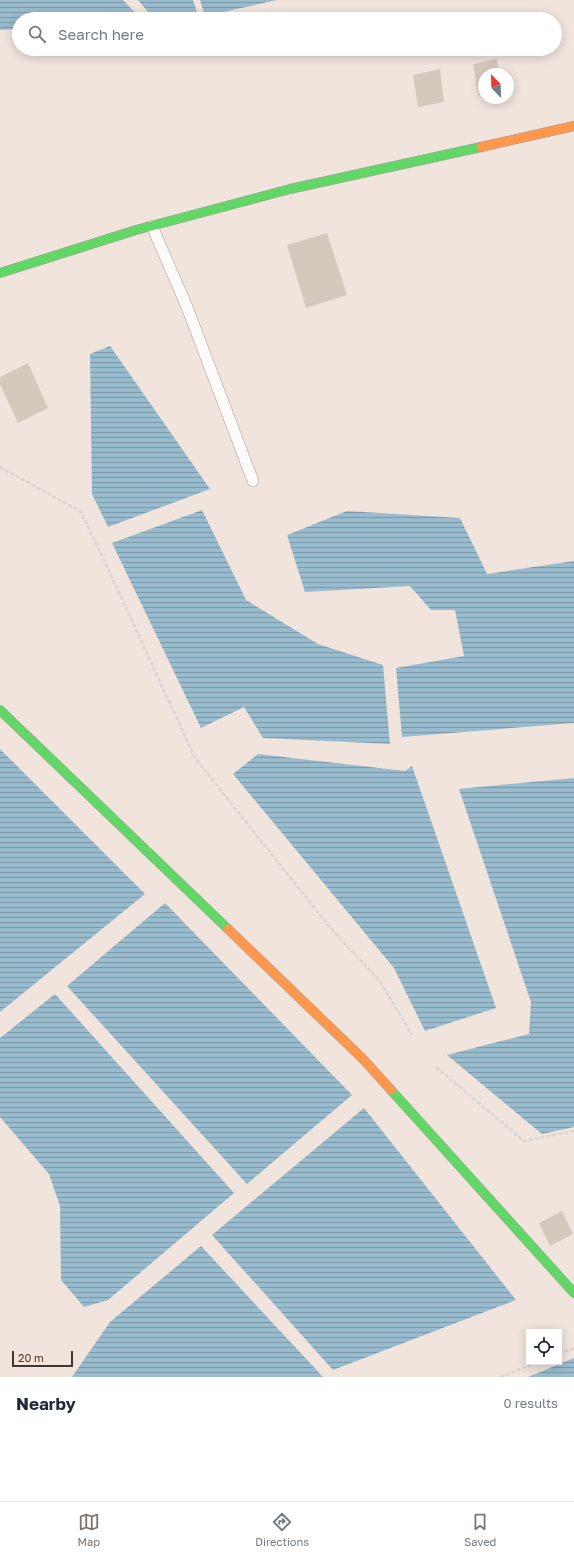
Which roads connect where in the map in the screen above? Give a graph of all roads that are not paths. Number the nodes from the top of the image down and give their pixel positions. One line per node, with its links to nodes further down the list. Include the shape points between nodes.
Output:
1 (574, 126): 2 (street, via 290,189)
2 (152, 226): 3 (street); 4 (lane, via 187,307)
3 (0, 273)
4 (253, 481)
5 (0, 710): 6 (street, via 363,1059)
6 (574, 1293)

